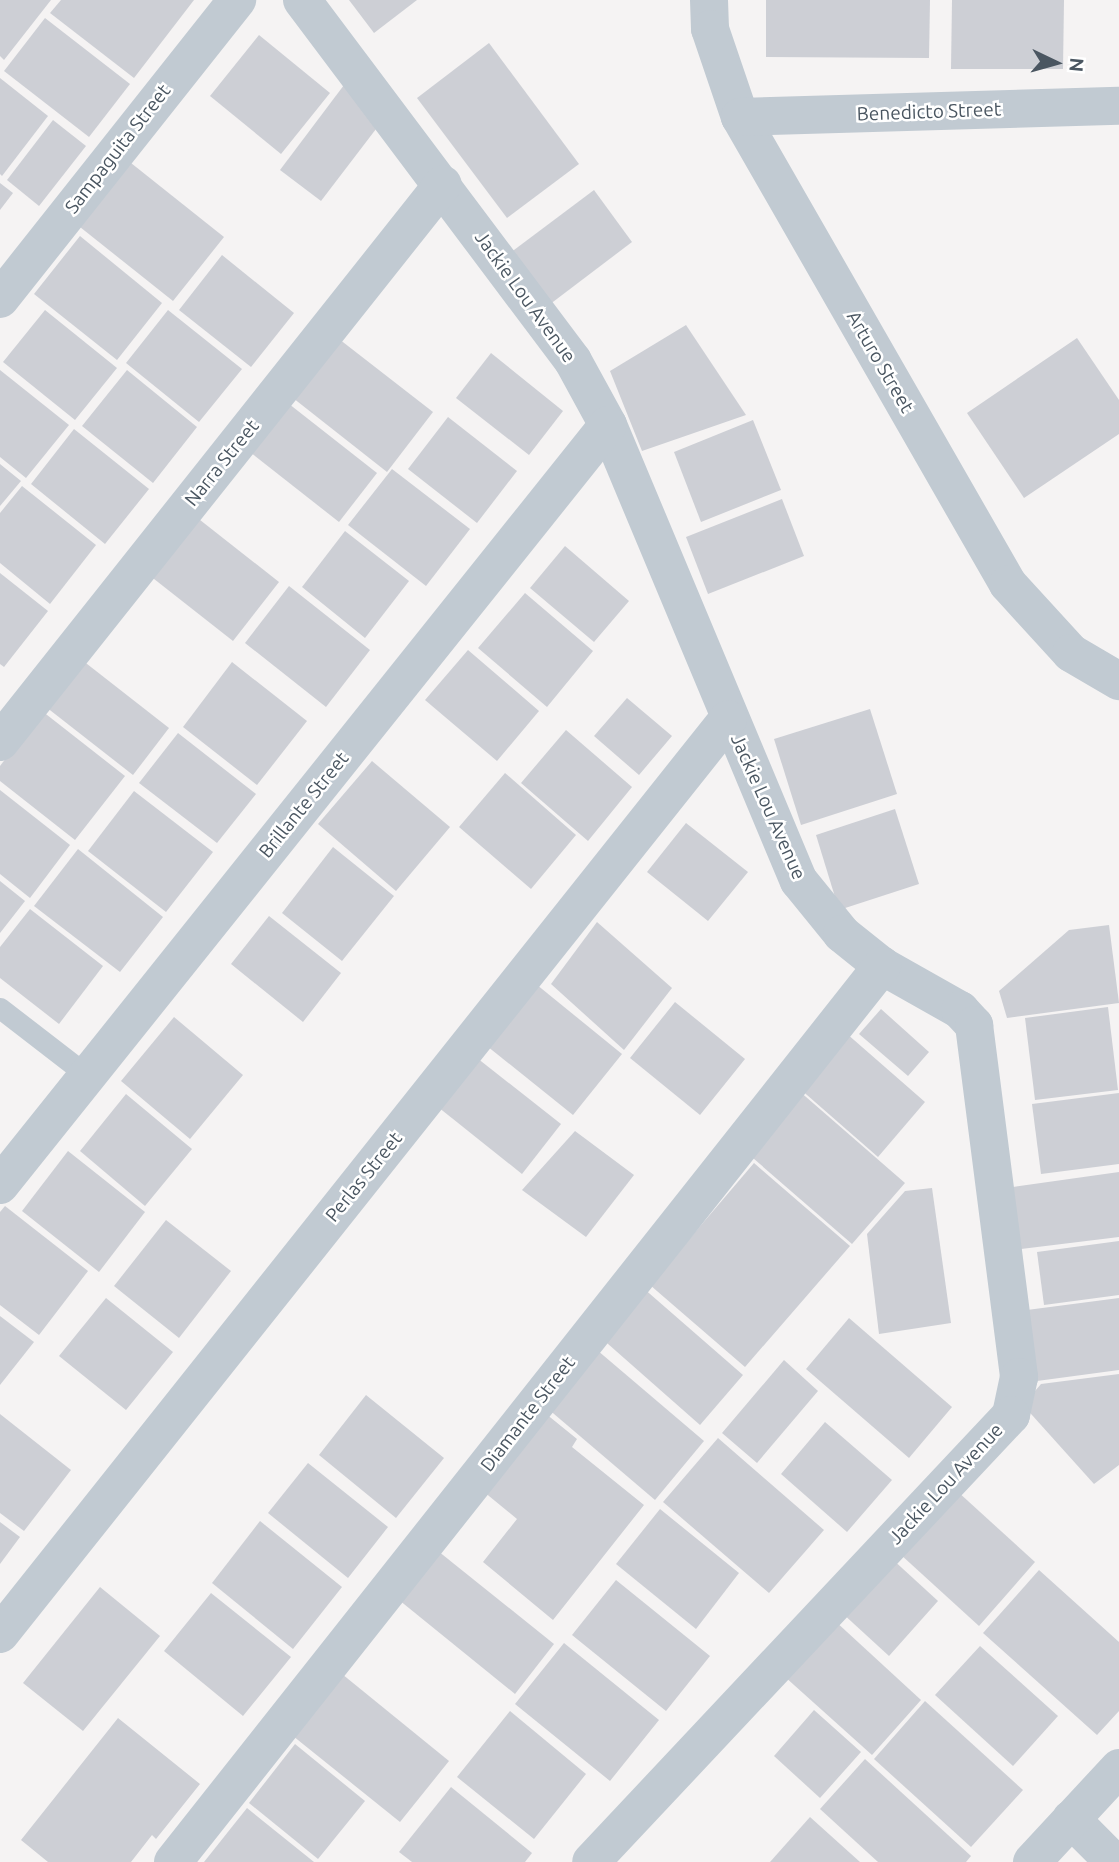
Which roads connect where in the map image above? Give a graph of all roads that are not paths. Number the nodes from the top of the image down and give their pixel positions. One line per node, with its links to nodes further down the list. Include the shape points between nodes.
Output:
1 (237, 0): 7 (street, Sampaguita Street)
2 (302, 0): 6 (street, Jackie Lou Avenue)
3 (709, 0): 5 (street, Arturo Street, via 710,29)
4 (1119, 106): 5 (street, Benedicto Street)
5 (740, 117): 9 (street, Arturo Street, via 1008,584 1071,653)
6 (443, 184): 8 (street, Jackie Lou Avenue, via 573,361); 11 (street, Narra Street)
7 (0, 299)
8 (608, 425): 10 (street, Jackie Lou Avenue); 14 (street, Brillante Street)
9 (1119, 681)
10 (728, 719): 12 (street, Jackie Lou Avenue, via 799,881 842,934); 16 (street, Perlas Street)
11 (0, 742)
12 (882, 966): 19 (street, Diamante Street); 20 (street, Jackie Lou Avenue, via 960,1010 974,1025 1018,1377 1011,1415)
13 (0, 1008): 14 (lane)
14 (88, 1076): 15 (street, Brillante Street)
15 (0, 1185)
16 (0, 1634)
17 (1119, 1768): 18 (street)
18 (1071, 1819): 21 (street); 22 (street)
19 (173, 1862)
20 (591, 1862)
21 (1031, 1862)
22 (1114, 1862)

